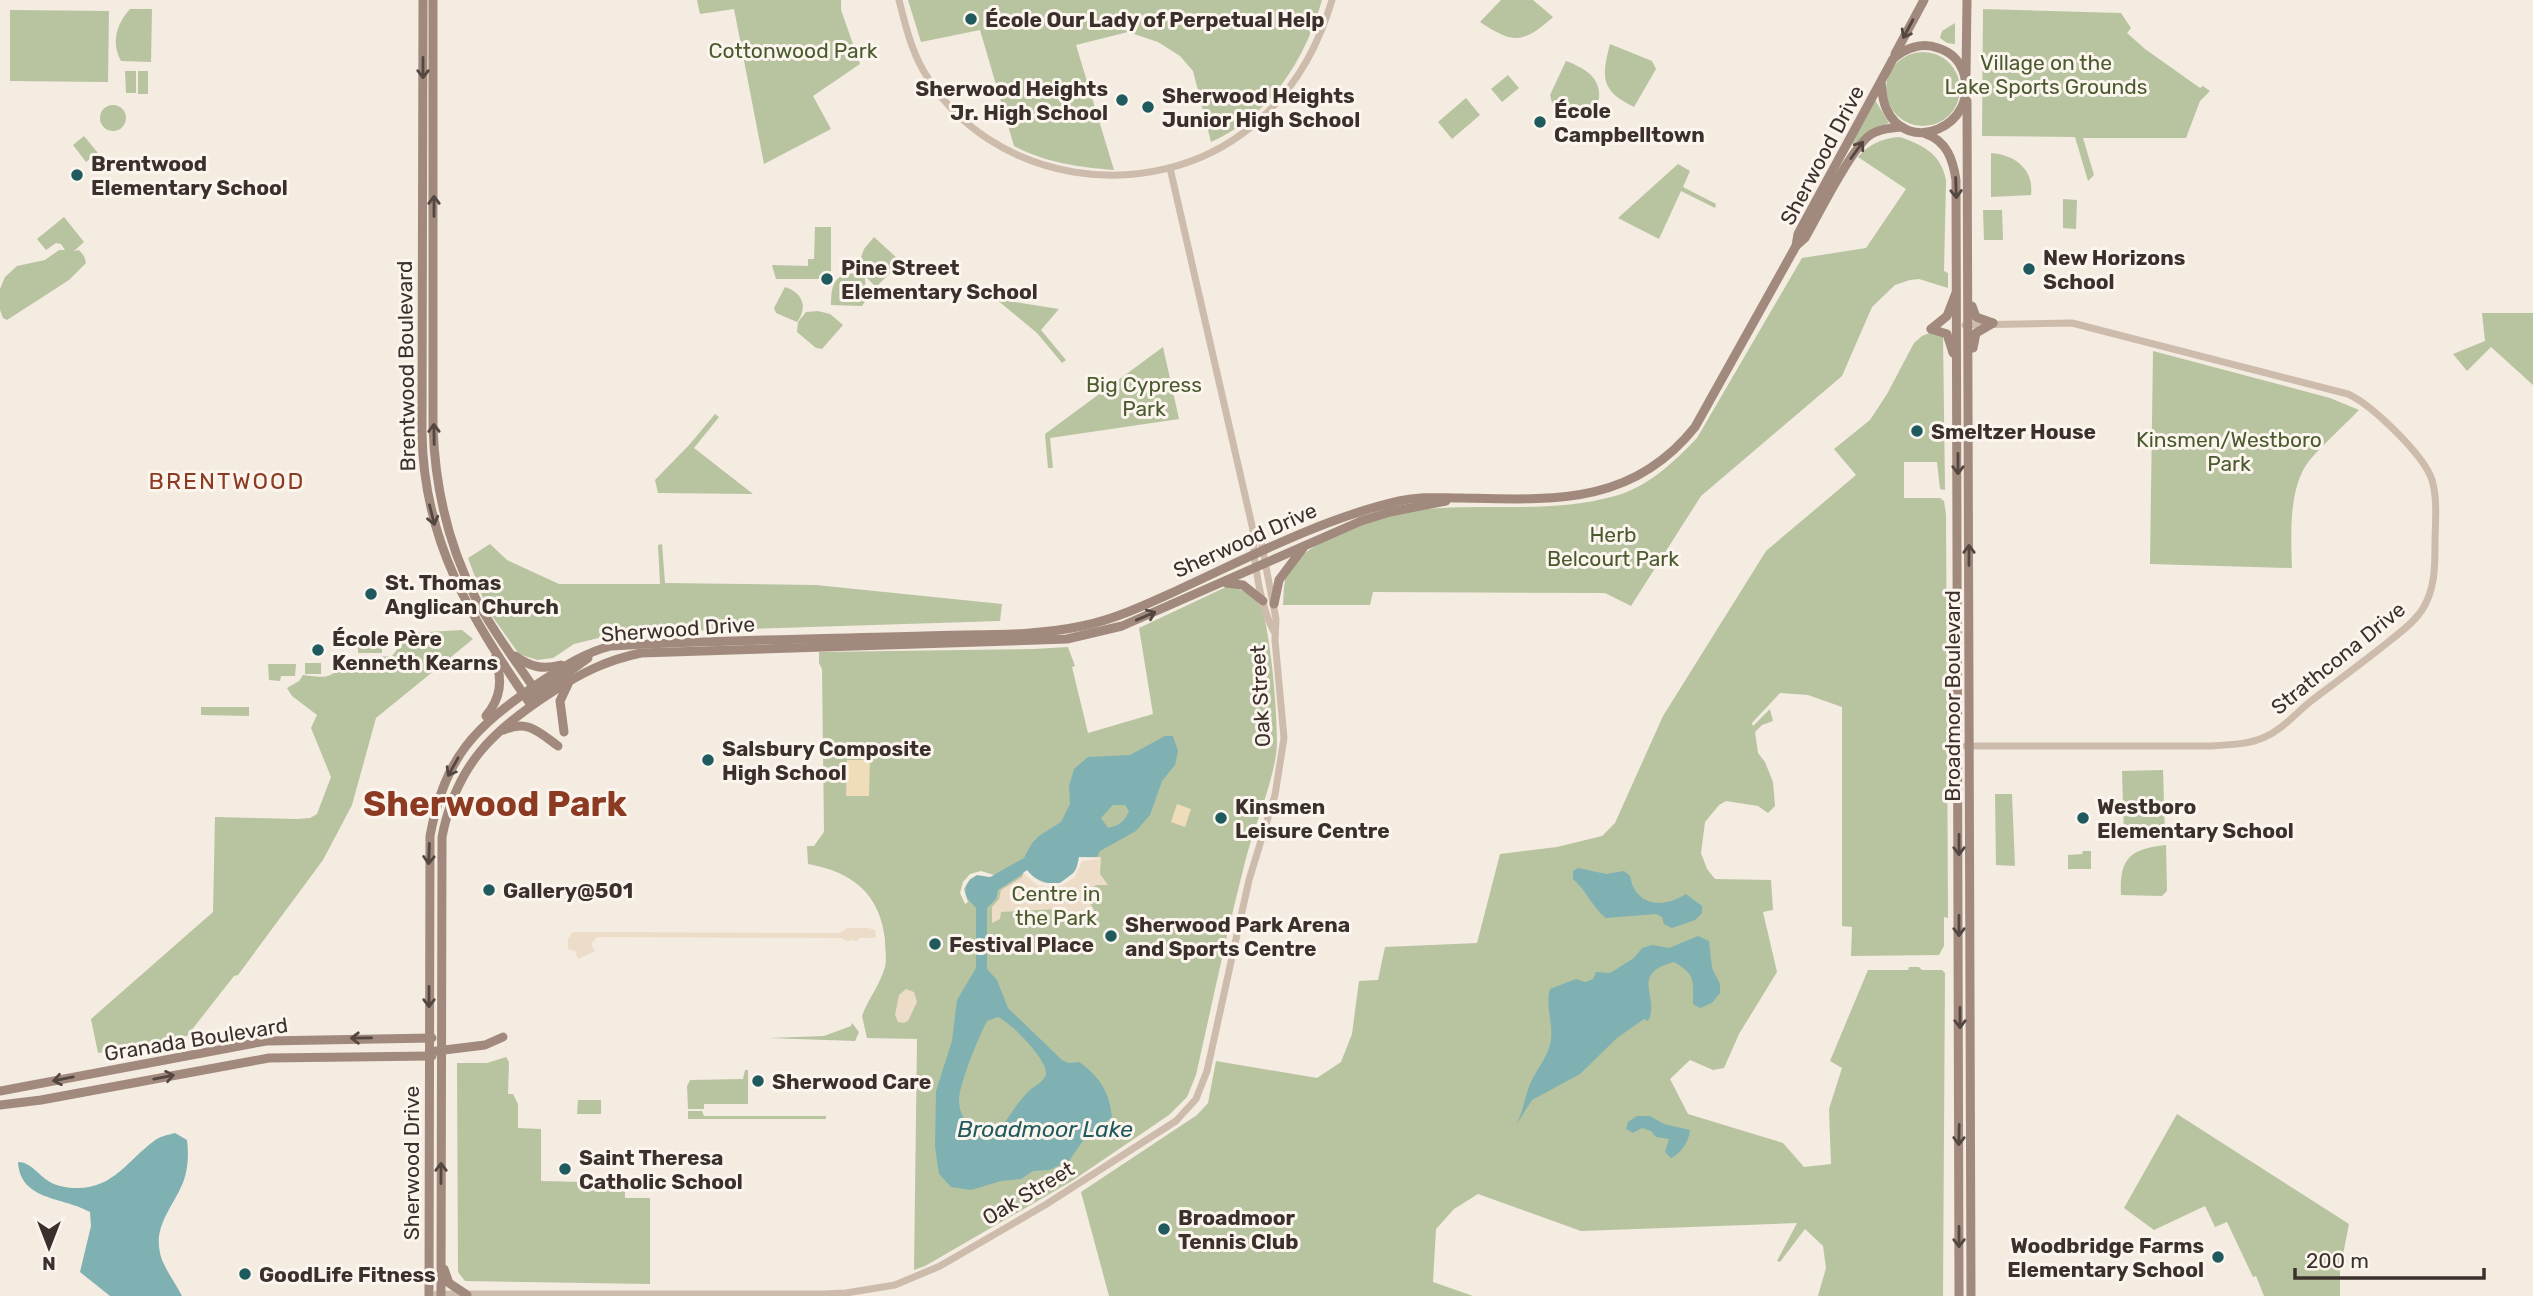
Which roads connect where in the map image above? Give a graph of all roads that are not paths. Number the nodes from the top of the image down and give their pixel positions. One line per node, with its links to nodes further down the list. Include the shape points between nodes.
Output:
1 (423, 0): 30 (main road, Brentwood Boulevard, one-way to 30, via 425,476 442,551)
2 (433, 0): 32 (main road, Brentwood Boulevard, one-way to 2, via 476,601 454,548 434,457)
3 (899, 0): 13 (street, via 923,70 974,130 1003,149 1047,167 1089,175)
4 (1332, 0): 13 (street, via 1317,44 1275,104 1231,141)
5 (1924, 0): 7 (main road, one-way to 7)
6 (1967, 0): 9 (main road)
7 (1893, 59): 8 (main road); 9 (main road, via 1911,47 1939,48 1958,61)
8 (1881, 81): 11 (main road, via 1886,111); 14 (main road, Sherwood Drive, via 1798,234)
9 (1966, 83): 10 (main road)
10 (1966, 96): 12 (main road, via 1951,122); 15 (main road, Broadmoor Boulevard)
11 (1902, 127): 12 (main road); 14 (main road, Sherwood Drive, one-way to 11, via 1864,141 1881,130)
12 (1924, 133): 16 (main road, Broadmoor Boulevard, one-way to 16, via 1939,141 1953,162)
13 (1170, 168): 24 (street, Oak Street, via 1253,530 1261,541)
14 (1796, 246): 22 (main road, Sherwood Drive, via 1695,427 1660,462 1626,483 1598,492)
15 (1968, 282): 17 (main road, via 1973,313); 18 (main road, Broadmoor Boulevard)
16 (1957, 292): 19 (main road, Broadmoor Boulevard); 20 (main road, via 1947,316 1931,328 1947,334)
17 (1993, 323): 18 (street, Strathcona Drive); 21 (main road, via 1974,339); 43 (street, Strathcona Drive, via 2071,323 2325,386 2359,399 2413,450 2432,479 2435,571 2427,601 2412,623 2264,737 2211,746)
18 (1968, 325): 19 (street, Strathcona Drive); 21 (main road, Broadmoor Boulevard)
19 (1957, 326): 20 (main road, Broadmoor Boulevard)
20 (1957, 372): 41 (main road, Broadmoor Boulevard, one-way to 41)
21 (1968, 395): 43 (main road, Broadmoor Boulevard, one-way to 21)
22 (1458, 498): 23 (main road, Sherwood Drive, via 1390,512); 24 (main road, Sherwood Drive, via 1431,496 1362,510)
23 (1306, 545): 25 (main road, Sherwood Drive); 28 (main road, via 1279,580)
24 (1258, 553): 25 (street, Oak Street); 31 (main road, Sherwood Drive, via 1141,607 1066,629)
25 (1261, 565): 26 (main road, Sherwood Drive); 27 (street, Oak Street); 28 (street, Oak Street)
26 (1218, 584): 27 (main road, via 1243,585); 34 (main road, Sherwood Drive, one-way to 26, via 601,663 641,653 1066,639 1122,626)
27 (1263, 601): 29 (street, Oak Street)
28 (1274, 604): 29 (street, Oak Street)
29 (1274, 633): 54 (street, Oak Street, via 1283,738 1275,795 1249,880 1207,1072 1196,1099 1176,1121 957,1257 895,1284 824,1294)
30 (490, 643): 35 (main road, Brentwood Boulevard); 39 (main road, via 501,686)
31 (598, 650): 33 (main road, Sherwood Drive); 36 (main road)
32 (509, 652): 33 (main road, via 538,668); 36 (main road, Brentwood Boulevard)
33 (569, 663): 36 (main road, Sherwood Drive)
34 (572, 679): 36 (main road, Sherwood Drive); 38 (main road, via 560,701)
35 (523, 693): 36 (main road, Sherwood Drive); 37 (main road, Brentwood Boulevard); 39 (main road, Sherwood Drive)
36 (538, 693): 37 (main road, Sherwood Drive)
37 (531, 705): 40 (main road, Sherwood Drive)
38 (564, 732)
39 (475, 733): 45 (main road, Sherwood Drive, one-way to 45, via 442,788 430,836)
40 (496, 733): 42 (main road, via 522,725); 46 (main road, Sherwood Drive, via 458,787 442,837)
41 (1958, 745): 43 (street, Strathcona Drive); 55 (main road, Broadmoor Boulevard, one-way to 55)
42 (558, 746)
43 (1970, 746): 56 (main road, Broadmoor Boulevard)
44 (503, 1037): 47 (main road, Granada Boulevard)
45 (429, 1038): 46 (main road, Granada Boulevard); 48 (main road, Sherwood Drive); 49 (main road, Granada Boulevard, one-way to 49, via 266,1041)
46 (441, 1038): 47 (main road, Sherwood Drive)
47 (441, 1053): 48 (main road, Granada Boulevard); 51 (main road, Sherwood Drive, one-way to 47)
48 (429, 1056): 50 (main road, Granada Boulevard, one-way to 48, via 269,1058); 52 (main road, Sherwood Drive)
49 (0, 1091)
50 (0, 1105)
51 (440, 1261): 53 (main road, Sherwood Drive); 54 (main road, via 449,1283)
52 (429, 1295): 53 (street, Oak Street)
53 (440, 1295): 54 (street, Oak Street)
54 (467, 1295)
55 (1959, 1296)
56 (1971, 1296)

